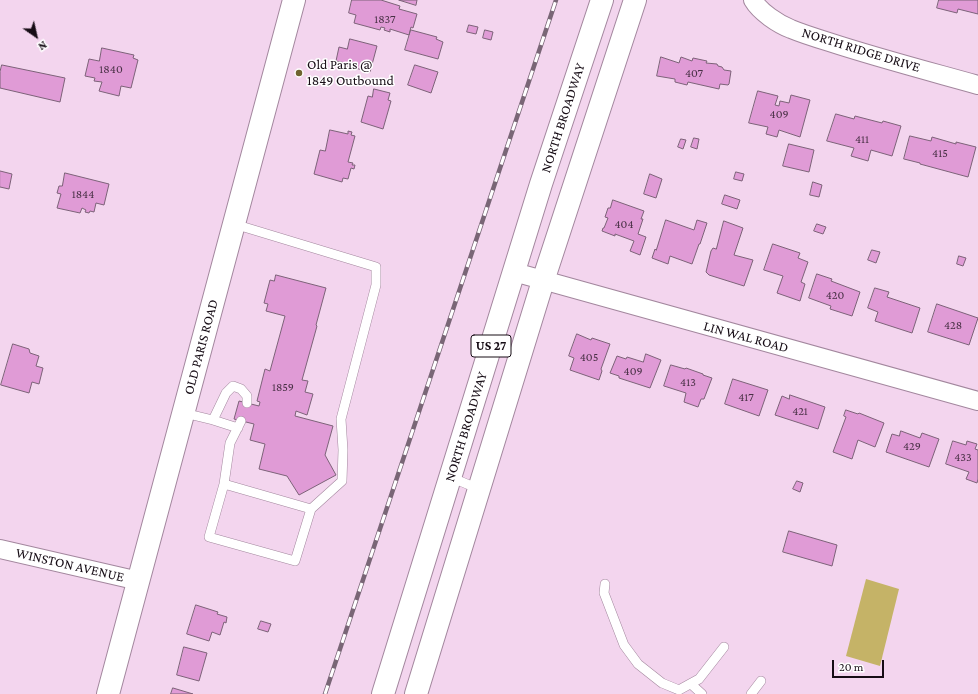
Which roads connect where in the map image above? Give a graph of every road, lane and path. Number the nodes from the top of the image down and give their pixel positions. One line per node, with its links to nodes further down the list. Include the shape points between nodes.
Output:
1 (294, 0): 6 (main road, OLD PARIS ROAD)
2 (602, 0): 7 (main road, NORTH BROADWAY / US 27)
3 (635, 0): 8 (main road, US 27)
4 (752, 0): 5 (street, NORTH RIDGE DRIVE, via 766,14 791,29 853,50)
5 (978, 85)
6 (234, 224): 11 (main road, OLD PARIS ROAD); 16 (lane, via 376,267 376,285 341,419 342,481)
7 (514, 272): 8 (street, LIN WAL ROAD); 13 (main road, NORTH BROADWAY / US 27)
8 (543, 281): 9 (street, LIN WAL ROAD); 15 (main road, US 27)
9 (978, 401)
10 (247, 403): 12 (lane, via 247,396 241,389 233,386 226,393)
11 (184, 413): 12 (lane); 18 (main road, OLD PARIS ROAD)
12 (212, 420): 14 (lane, via 240,424 230,443)
13 (450, 477): 15 (lane); 24 (main road, NORTH BROADWAY / US 27)
14 (224, 484): 16 (lane); 16 (lane, via 209,537 295,561)
15 (479, 489): 25 (main road, US 27)
16 (311, 509)
17 (0, 549): 18 (street, WINSTON AVENUE)
18 (139, 581): 23 (main road, OLD PARIS ROAD)
19 (605, 584): 22 (lane, via 604,593 624,645 638,664 662,683 680,690)
20 (724, 647): 22 (lane, via 700,679)
21 (761, 681): 27 (lane)
22 (691, 684): 26 (lane)
23 (108, 694)
24 (383, 694)
25 (416, 694)
26 (702, 694)
27 (751, 694)

